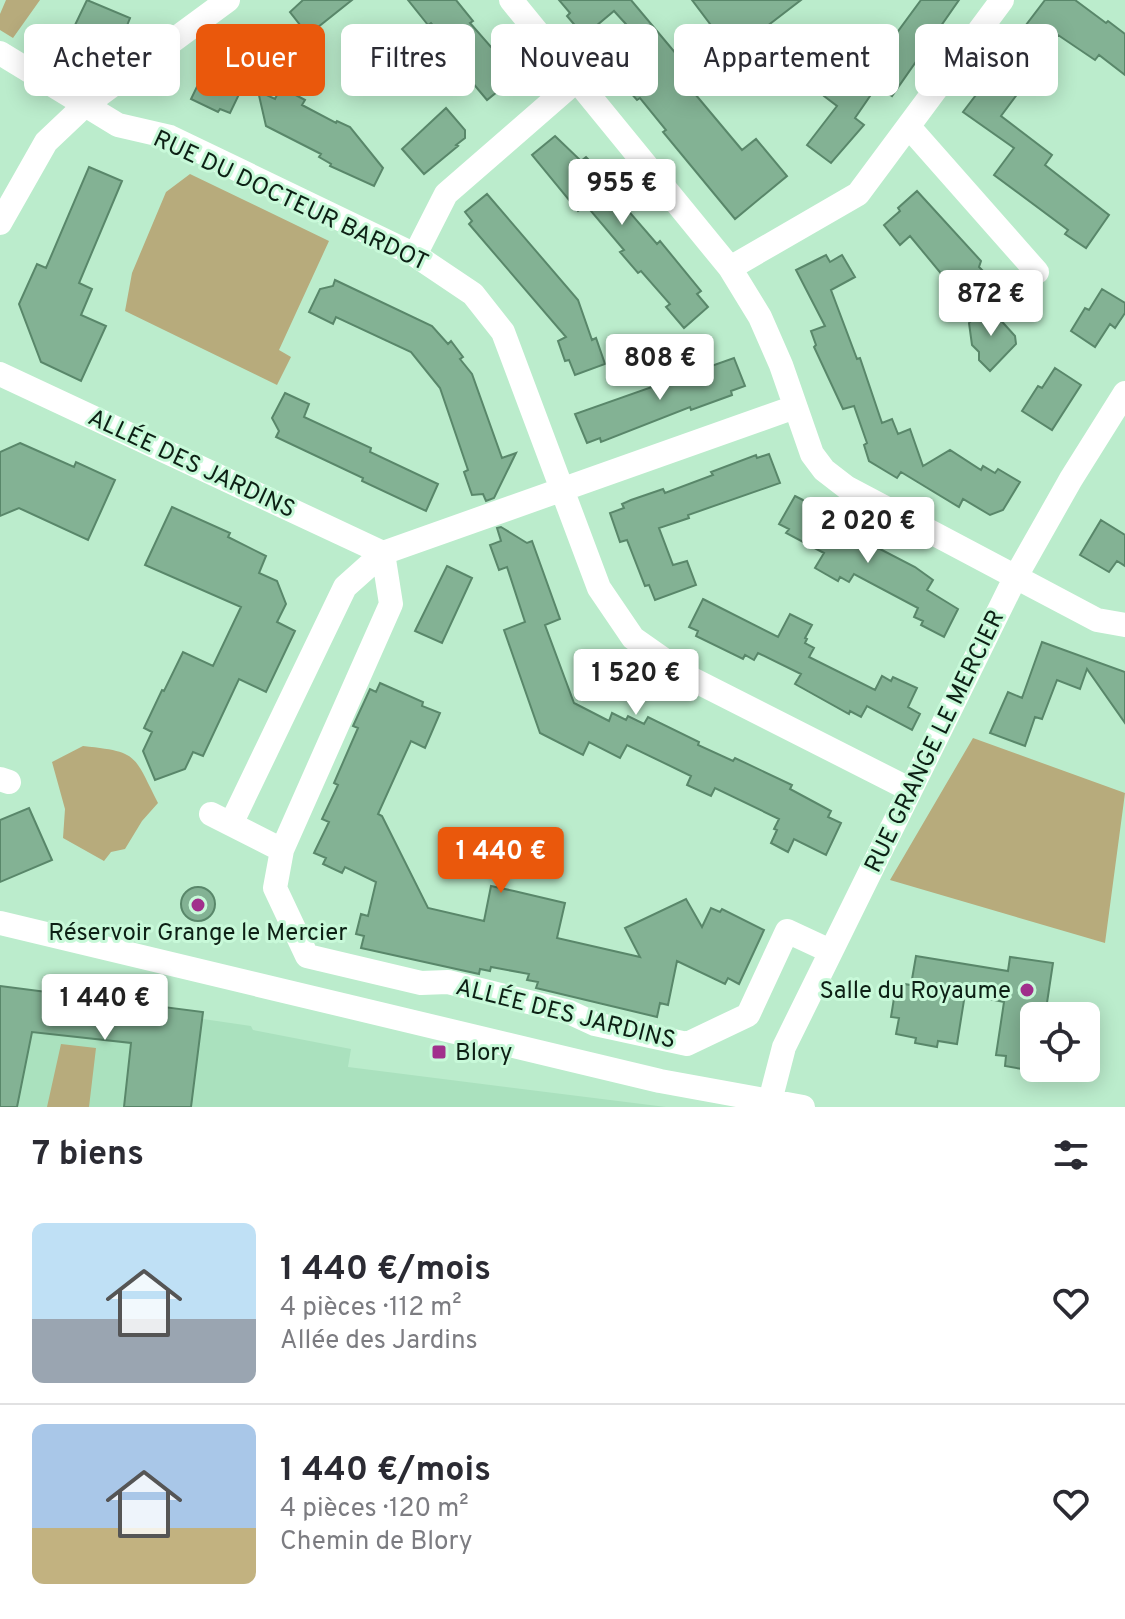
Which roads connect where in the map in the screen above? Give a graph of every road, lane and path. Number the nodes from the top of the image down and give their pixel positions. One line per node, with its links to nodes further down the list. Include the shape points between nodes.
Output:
1 (228, 0): 8 (street)
2 (511, 0): 4 (street)
3 (1002, 0): 9 (street)
4 (531, 24)
5 (0, 53): 8 (street, RUE DU DOCTEUR BARDOT)
6 (559, 96): 11 (street, via 446,194)
7 (590, 96): 12 (street)
8 (84, 106): 10 (street, via 39,151); 11 (street, RUE DU DOCTEUR BARDOT, via 127,128 170,137)
9 (909, 127): 12 (street, via 858,194); 13 (street)
10 (0, 223)
11 (415, 255): 17 (street, RUE DU DOCTEUR BARDOT, via 473,294 503,332)
12 (730, 268): 16 (street, via 760,317)
13 (1037, 272)
14 (0, 374): 18 (street, ALLÉE DES JARDINS)
15 (1125, 393): 19 (street, RUE GRANGE LE MERCIER)
16 (795, 407): 17 (street); 19 (street, via 812,454 824,470)
17 (564, 489): 18 (street); 21 (street, RUE DU DOCTEUR BARDOT, via 599,588 633,638 690,678)
18 (383, 553): 22 (street, ALLÉE DES JARDINS, via 391,604); 22 (street, via 345,587 221,819)
19 (1015, 578): 20 (street, via 1097,620); 21 (street, RUE GRANGE LE MERCIER)
20 (1125, 625)
21 (909, 789): 24 (street, RUE GRANGE LE MERCIER)
22 (282, 850): 24 (street, ALLÉE DES JARDINS, via 275,888 307,956 421,983 448,982 687,1044 748,1015 787,931)
23 (0, 923): 25 (street)
24 (830, 951): 25 (street, RUE GRANGE LE MERCIER)
25 (756, 1102): 26 (street)
26 (803, 1107)

